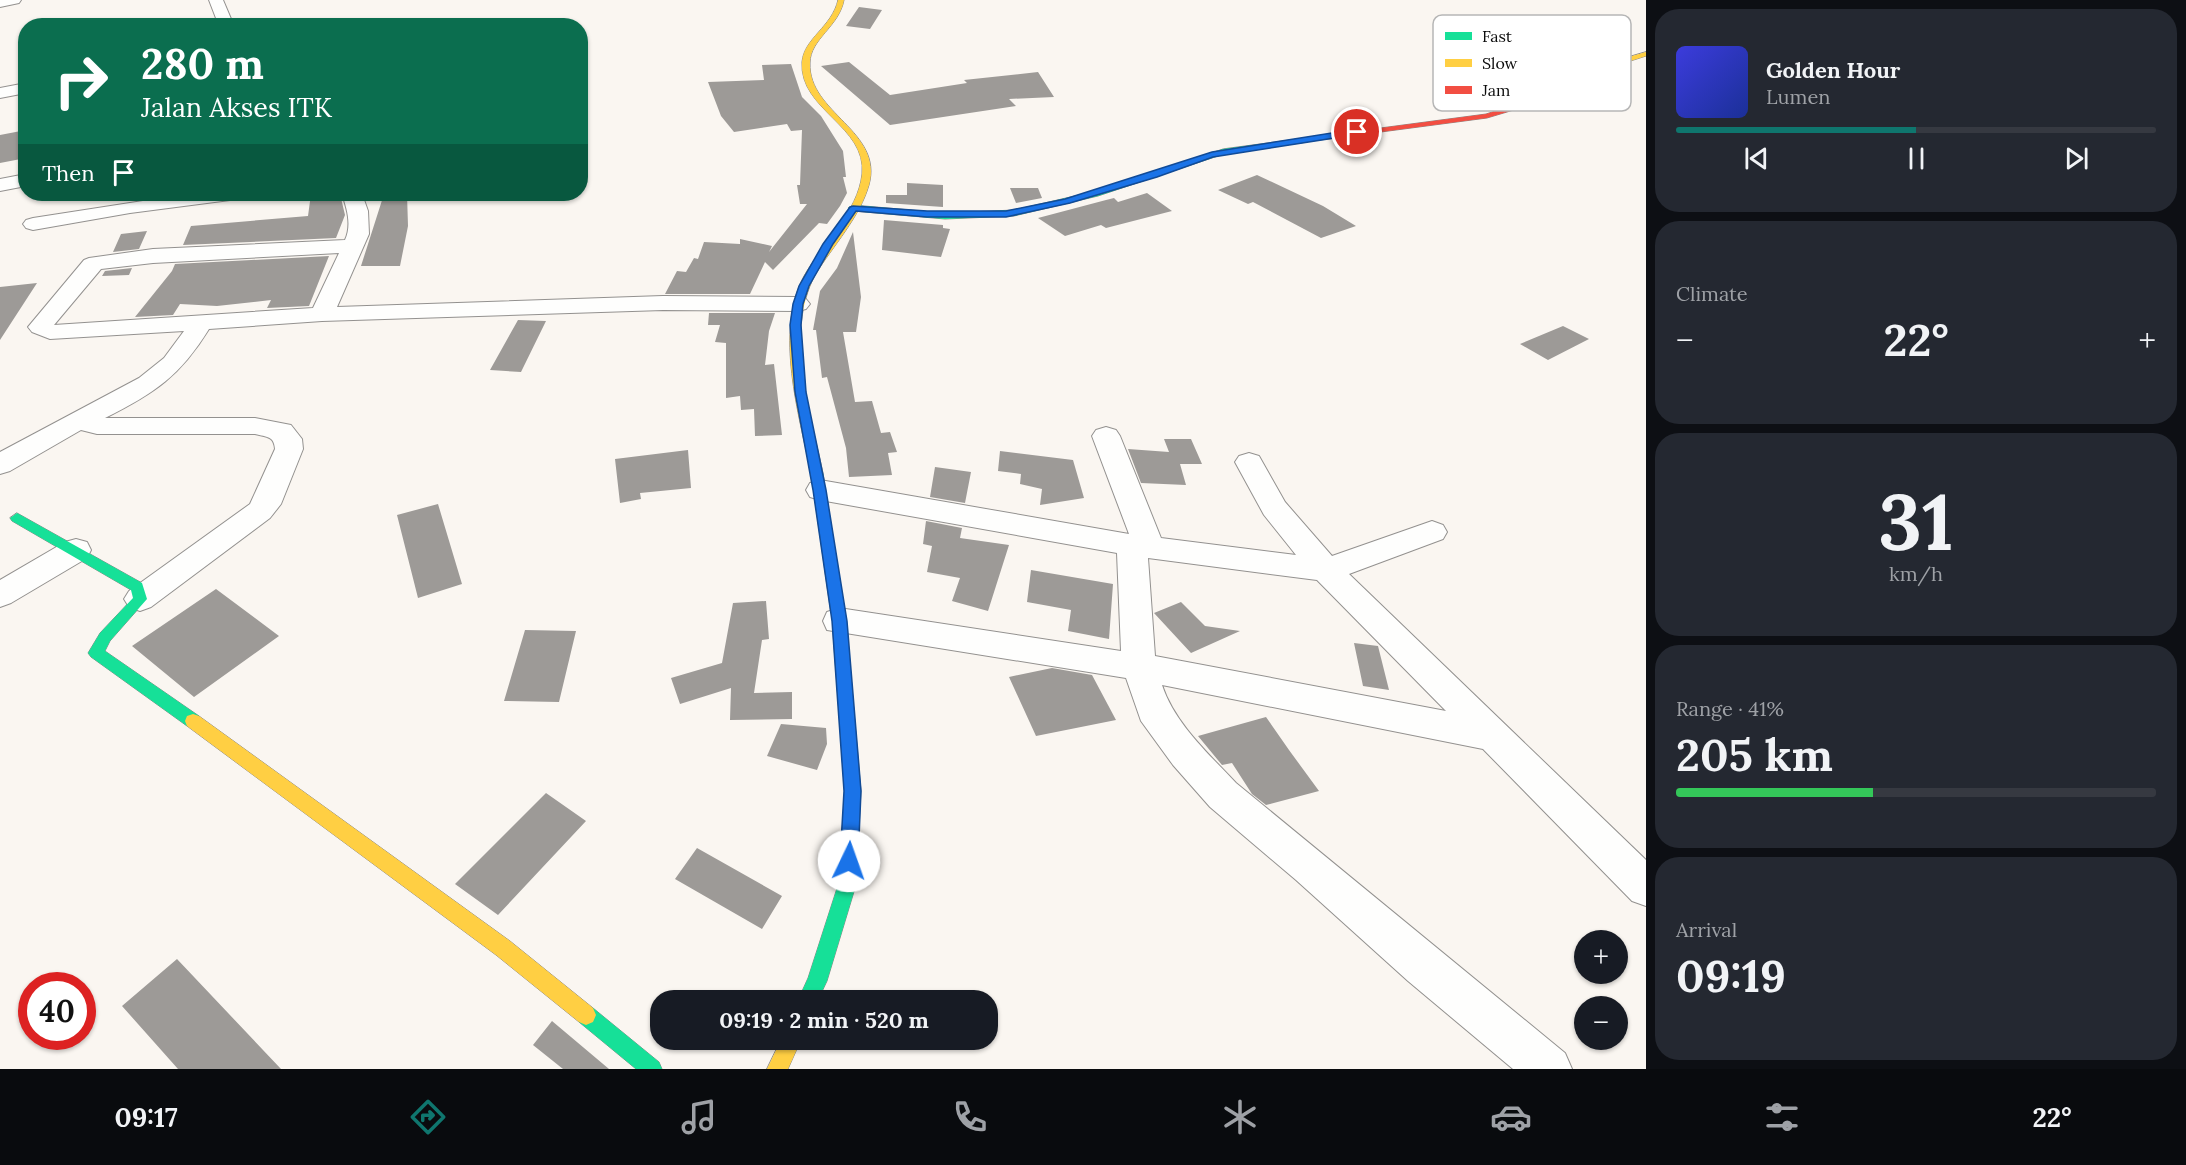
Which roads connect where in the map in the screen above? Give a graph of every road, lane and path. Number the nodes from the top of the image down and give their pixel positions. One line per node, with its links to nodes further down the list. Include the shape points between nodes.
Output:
1 (14, 0): 4 (street)
2 (216, 0): 5 (street)
3 (841, 0): 15 (street, via 832,25 815,38 807,60 807,79 811,92 854,134 863,151 867,172)
4 (0, 3)
5 (224, 18)
6 (1646, 54): 7 (street)
7 (1631, 59)
8 (18, 90): 9 (street)
9 (0, 93)
10 (1503, 111): 15 (street, via 1237,149 1035,209 987,215)
11 (18, 181): 12 (street)
12 (0, 184)
13 (176, 201): 16 (street)
14 (354, 201): 17 (street, via 359,225)
15 (853, 208): 18 (street, via 823,252)
16 (33, 224)
17 (352, 246): 19 (street); 20 (street, via 153,256 97,263 40,327 54,332)
18 (798, 304): 19 (street, via 669,302); 25 (street, via 795,325 801,392)
19 (322, 314): 20 (street)
20 (201, 322): 21 (street, via 181,355 167,369)
21 (80, 420): 24 (street); 32 (street, via 97,426 261,426 281,432 288,439 289,450 260,512)
22 (1106, 436): 28 (street)
23 (1249, 462): 30 (street, via 1274,508)
24 (0, 465)
25 (820, 490): 28 (street); 33 (street)
26 (17, 518): 29 (street)
27 (1432, 532): 30 (street)
28 (1141, 545): 30 (street); 34 (street)
29 (76, 550): 31 (street); 32 (street, via 137,587)
30 (1326, 570): 35 (street)
31 (0, 595)
32 (140, 599): 39 (street, via 102,637 96,653 503,948)
33 (839, 621): 34 (street); 37 (street, via 853,791 848,885)
34 (1139, 667): 35 (street); 41 (street, via 1153,711 1222,795)
35 (1490, 735): 36 (street)
36 (1646, 887)
37 (813, 990)
38 (786, 1050): 40 (street)
39 (652, 1069)
40 (777, 1069)
41 (1549, 1069)

